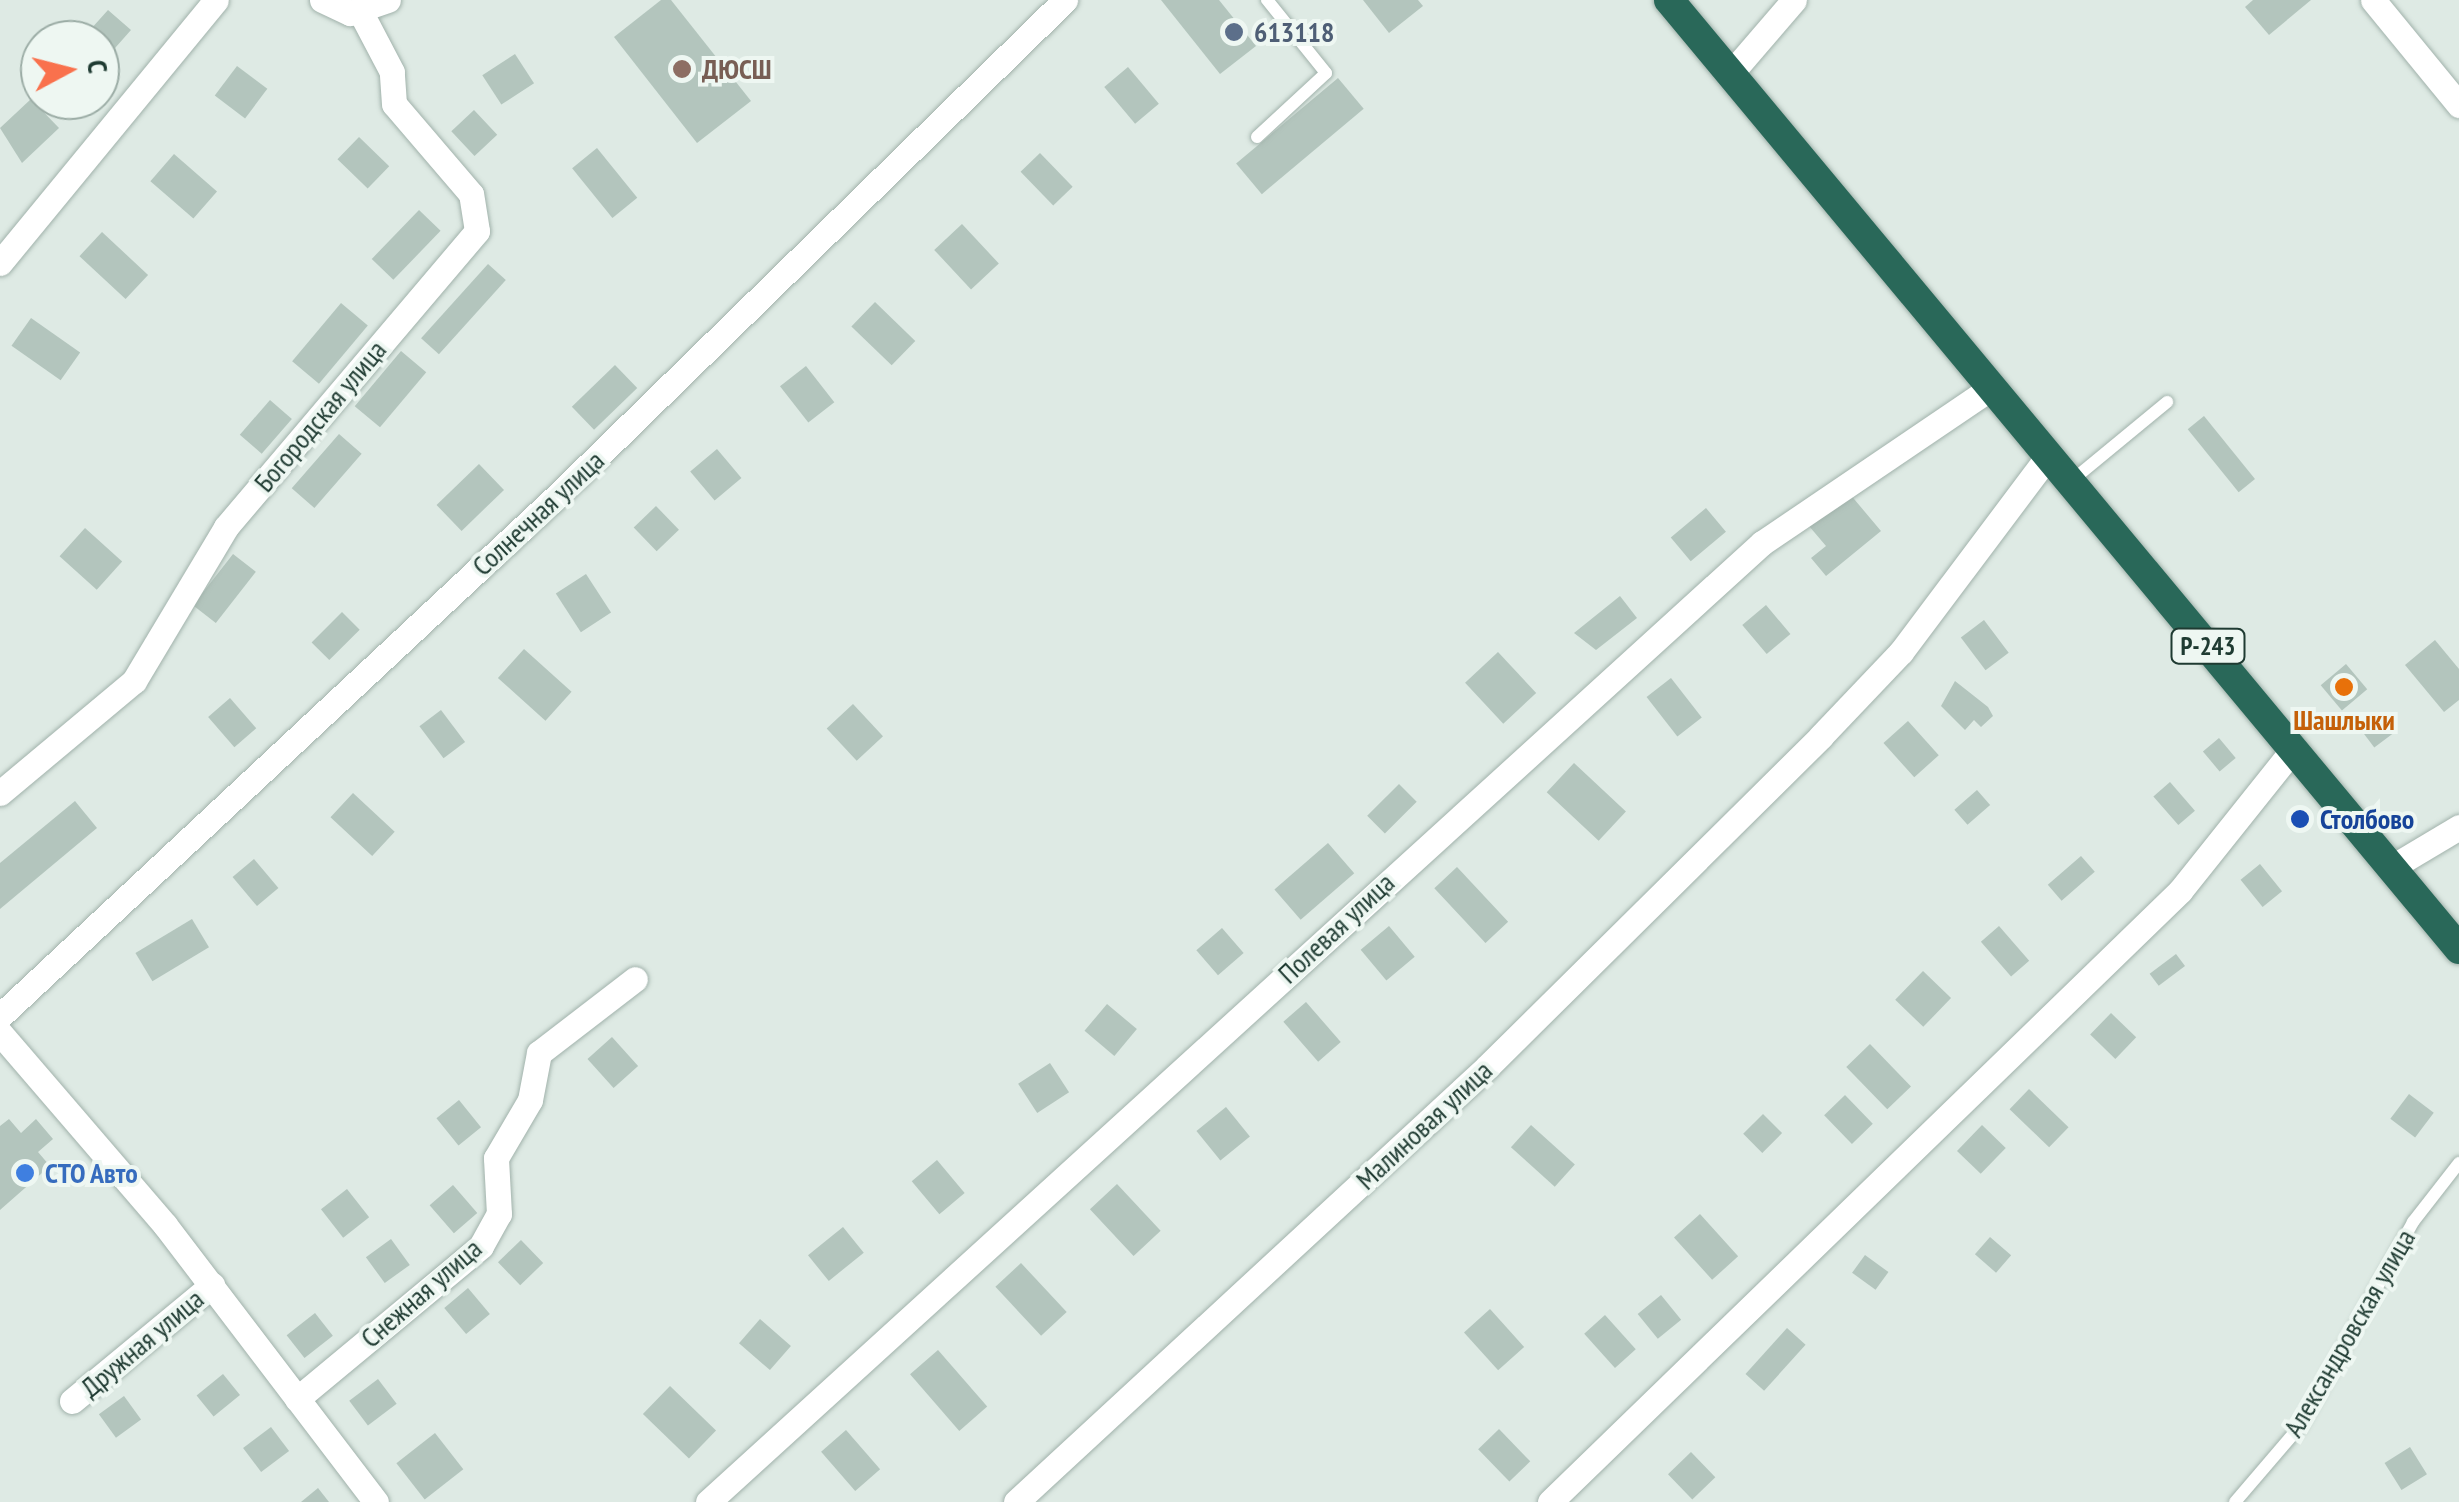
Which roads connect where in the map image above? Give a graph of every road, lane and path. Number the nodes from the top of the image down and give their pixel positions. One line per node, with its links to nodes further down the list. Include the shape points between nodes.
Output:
1 (216, 0): 13 (street)
2 (322, 0): 9 (street)
3 (388, 0): 9 (street)
4 (1065, 0): 24 (street, Солнечная улица, via 560,493)
5 (1268, 0): 12 (lane, via 1326,73)
6 (1669, 0): 10 (highway, Р-243)
7 (1794, 0): 10 (street)
8 (2372, 0): 11 (street)
9 (360, 11): 19 (street, Богородская улица, via 392,72 394,104 471,194 477,231 226,527 134,681)
10 (1732, 72): 14 (highway, Р-243)
11 (2459, 105)
12 (1257, 136)
13 (0, 264)
14 (1990, 388): 16 (highway, Р-243); 31 (street, Полевая улица, via 1762,543)
15 (2167, 402): 17 (lane)
16 (2048, 456): 17 (highway, Р-243); 32 (street, Малиновая улица, via 1902,652 1821,736 1487,1067)
17 (2070, 482): 18 (highway, Р-243)
18 (2294, 748): 21 (highway, Р-243); 33 (street, via 2180,891)
19 (0, 793)
20 (2459, 828): 21 (street)
21 (2392, 867): 22 (highway, Р-243)
22 (2459, 948)
23 (635, 978): 28 (street, Снежная улица, via 539,1054 530,1100 496,1158 499,1214 481,1246)
24 (0, 1016)
25 (0, 1032): 27 (street)
26 (2459, 1162): 34 (lane, Александровская улица, via 2413,1222 2301,1425)
27 (212, 1284): 28 (street); 29 (street, Дружная улица)
28 (297, 1399): 30 (street)
29 (72, 1401)
30 (376, 1502)
31 (708, 1502)
32 (1016, 1502)
33 (1550, 1502)
34 (2235, 1502)

